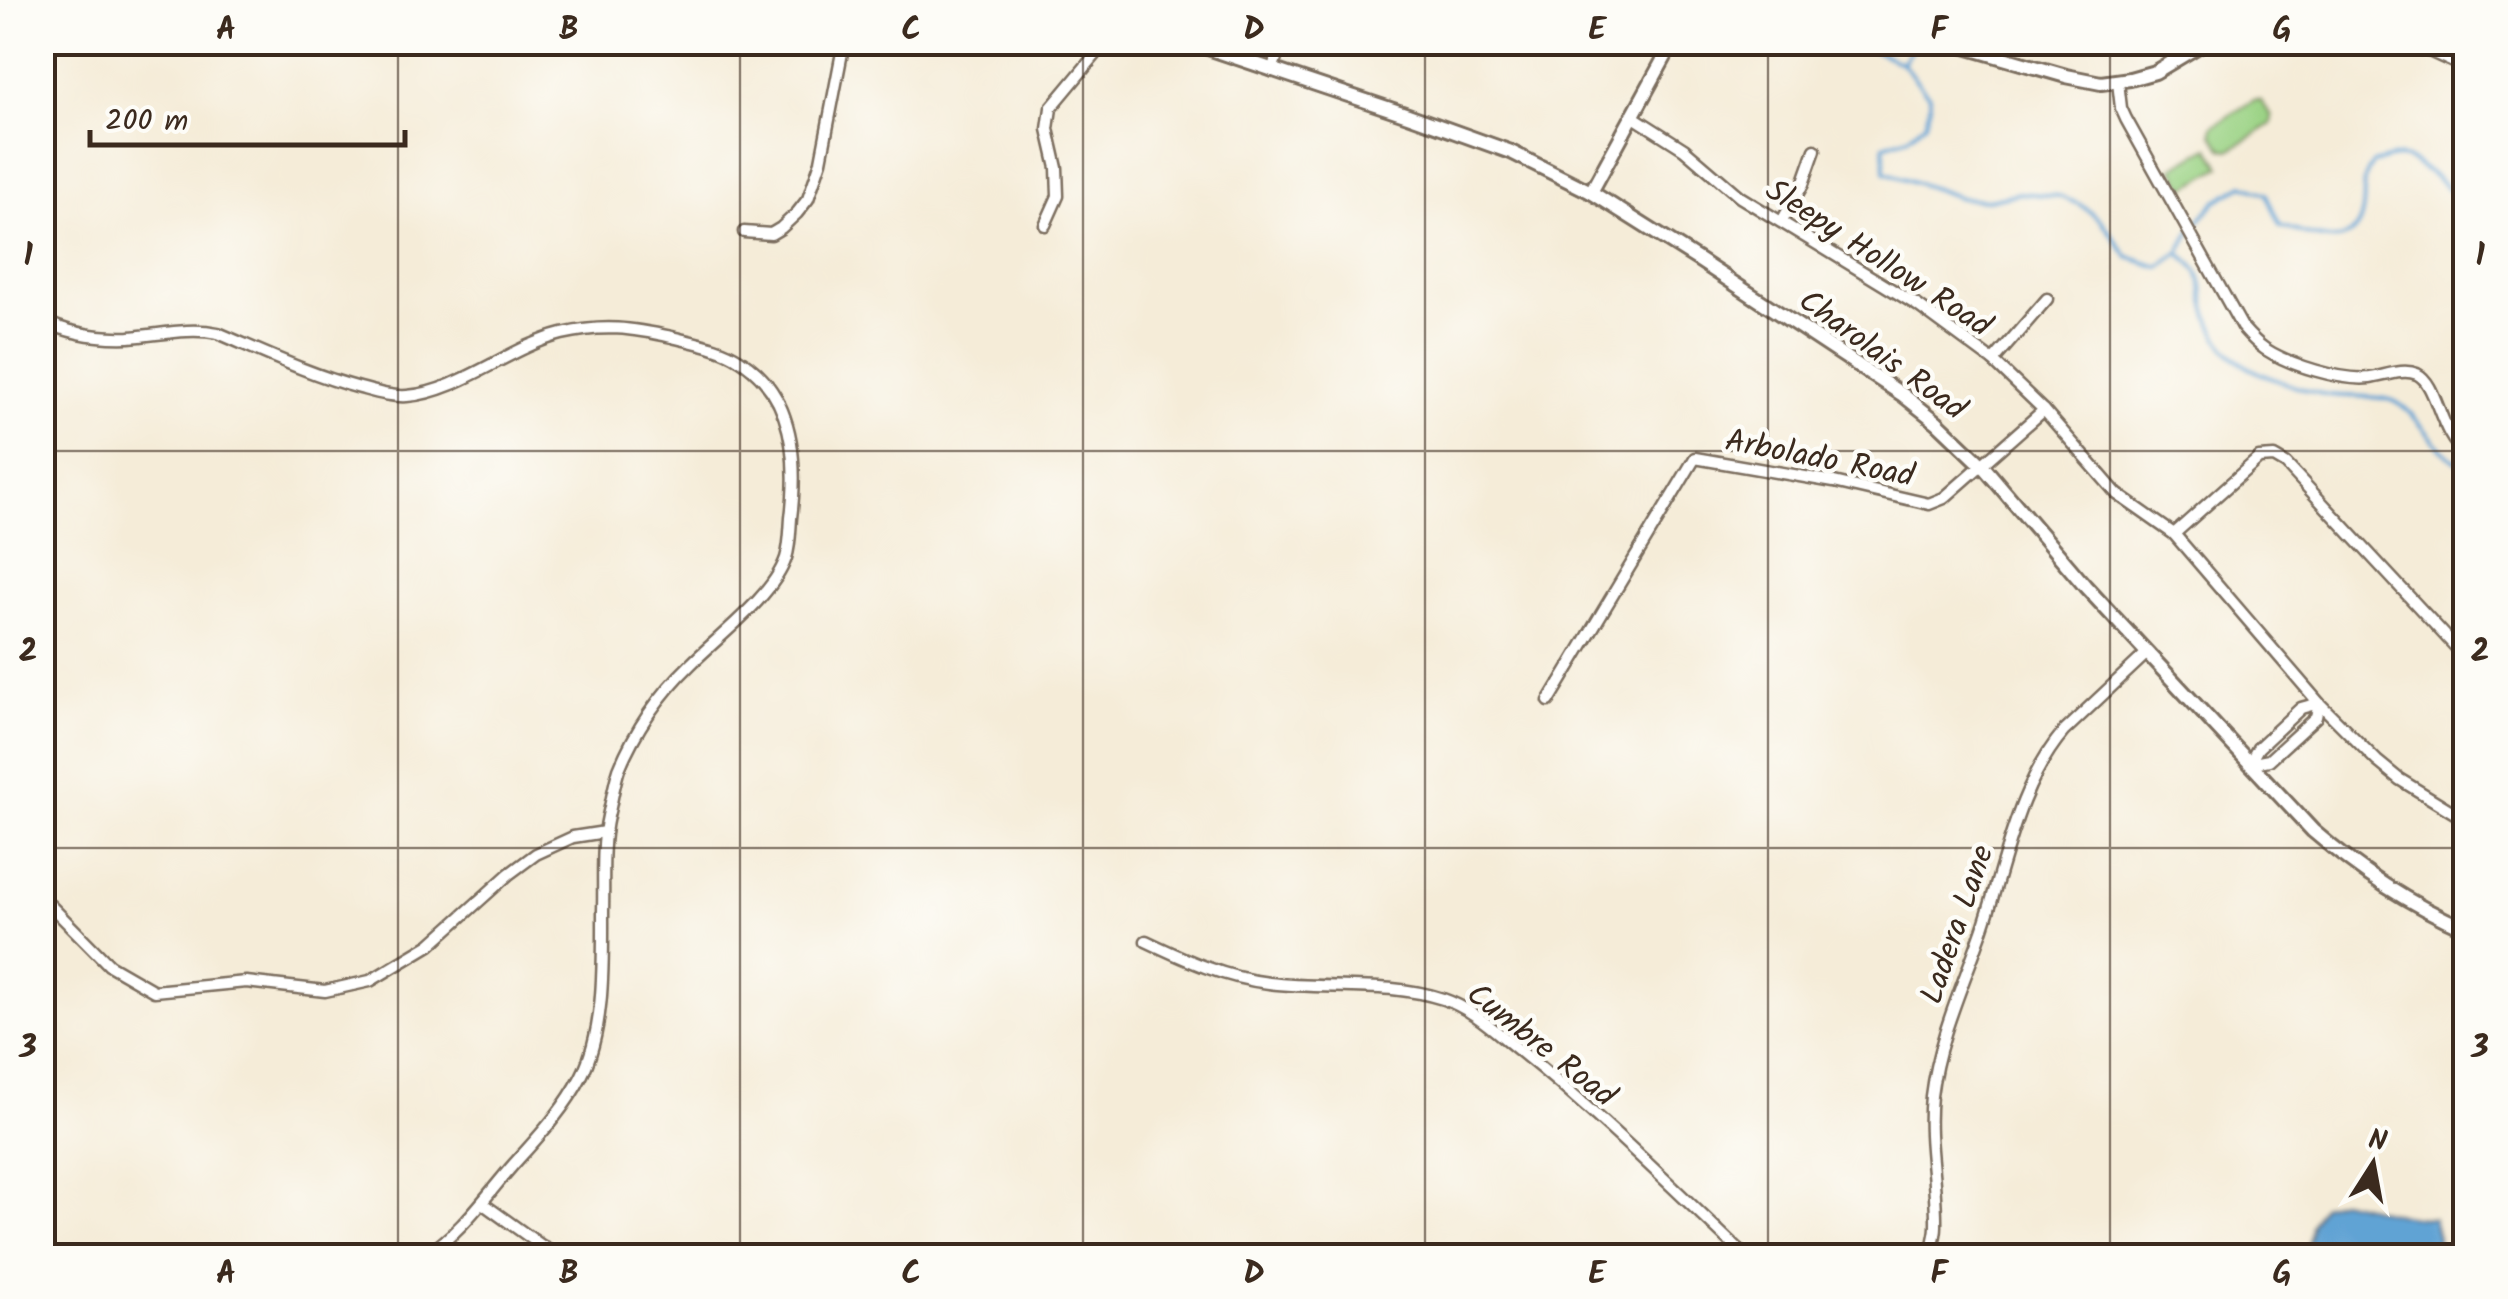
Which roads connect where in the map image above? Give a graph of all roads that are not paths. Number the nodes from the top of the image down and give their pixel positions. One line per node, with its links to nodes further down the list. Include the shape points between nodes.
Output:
1 (844, 42): 19 (street, via 808,199 771,234)
2 (1106, 42): 18 (street, via 1052,108 1048,129 1058,196)
3 (1190, 42): 12 (street, Charolais Road)
4 (1281, 42): 12 (street)
5 (1448, 42): 6 (street, via 1499,50)
6 (1513, 42)
7 (1673, 42): 14 (street)
8 (1948, 42): 13 (street, via 2066,76)
9 (2205, 42): 13 (street, via 2155,72)
10 (2379, 42): 11 (street, via 2429,50)
11 (2466, 68)
12 (1272, 71): 16 (street, Charolais Road, via 1511,152)
13 (2118, 82): 24 (street, via 2126,119 2254,341 2334,375 2416,374 2429,386 2453,442)
14 (1632, 116): 16 (street); 17 (street, Sleepy Hollow Road)
15 (1815, 150): 17 (street)
16 (1591, 192): 25 (street, Charolais Road, via 1890,386)
17 (1782, 221): 22 (street, Sleepy Hollow Road)
18 (1045, 225)
19 (744, 232)
20 (2047, 299): 22 (street)
21 (42, 320): 33 (street, via 94,336 218,333 317,374 402,396 432,392 558,334 597,327 666,336 741,360 768,386 794,450 787,556 764,594 686,668 647,716 618,772)
22 (1993, 360): 23 (street, Sleepy Hollow Road)
23 (2044, 410): 25 (street, Arbolado Road); 26 (street, Sleepy Hollow Road, via 2117,494)
24 (2466, 453)
25 (1982, 465): 27 (street, Charolais Road); 29 (street, Arbolado Road, via 1929,504 1695,458)
26 (2174, 534): 28 (street, via 2259,458 2274,458); 30 (street, Sleepy Hollow Road)
27 (2147, 653): 31 (street, Charolais Road); 41 (street, Ladera Lane, via 2052,745 2024,800 1933,1084 1928,1137 1936,1229)
28 (2466, 658)
29 (1549, 701)
30 (2319, 704): 31 (street, via 2301,708); 32 (street, Sleepy Hollow Road, via 2377,761)
31 (2249, 764): 35 (street, Charolais Road, via 2352,864)
32 (2466, 820)
33 (604, 832): 34 (street, via 536,854 430,945 370,981 325,992 246,982 154,992 109,965); 37 (street, via 595,1036 582,1075 546,1130)
34 (42, 897)
35 (2466, 930)
36 (1146, 941): 40 (street, Cumbre Road, via 1228,976 1406,990 1472,1012 1568,1090)
37 (482, 1203): 38 (street); 39 (street)
38 (424, 1256)
39 (562, 1256)
40 (1745, 1256)
41 (1930, 1256)

